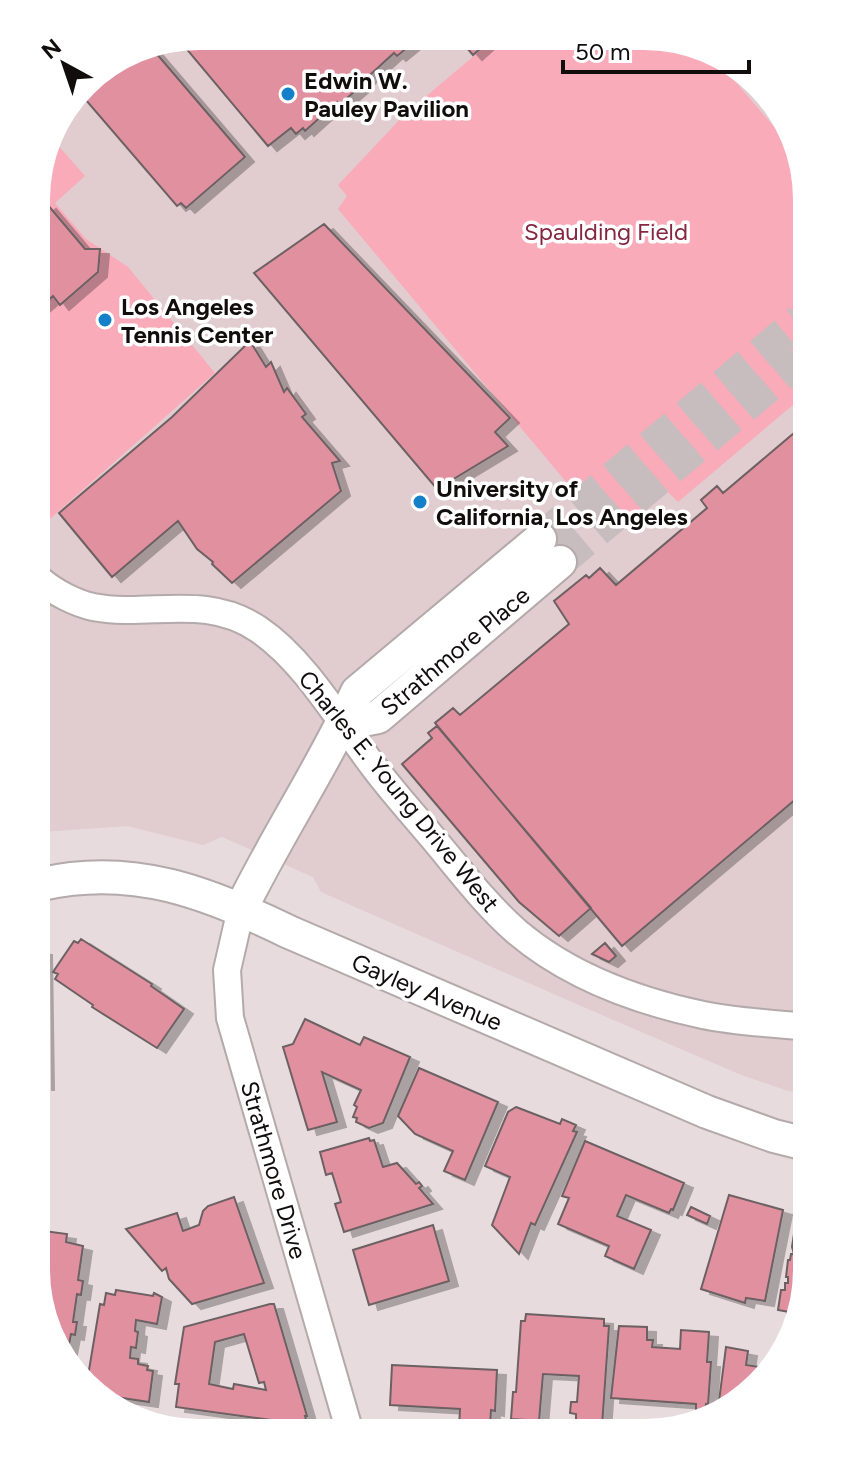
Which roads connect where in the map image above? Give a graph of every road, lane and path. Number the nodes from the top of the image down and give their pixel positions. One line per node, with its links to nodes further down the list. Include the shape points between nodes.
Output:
1 (550, 551): 3 (street, Strathmore Place, via 378,717)
2 (50, 587): 3 (street, Charles E. Young Drive West, via 93,607 196,608 257,628 319,691)
3 (343, 724): 5 (street); 6 (street, Charles E. Young Drive West, via 478,891 517,931 563,964 615,989 705,1015)
4 (50, 883): 5 (street, Gayley Avenue, via 130,877)
5 (241, 909): 7 (street, Gayley Avenue, via 707,1112); 8 (street, Strathmore Drive, via 227,970 230,1018)
6 (793, 1026)
7 (793, 1141)
8 (346, 1419)

